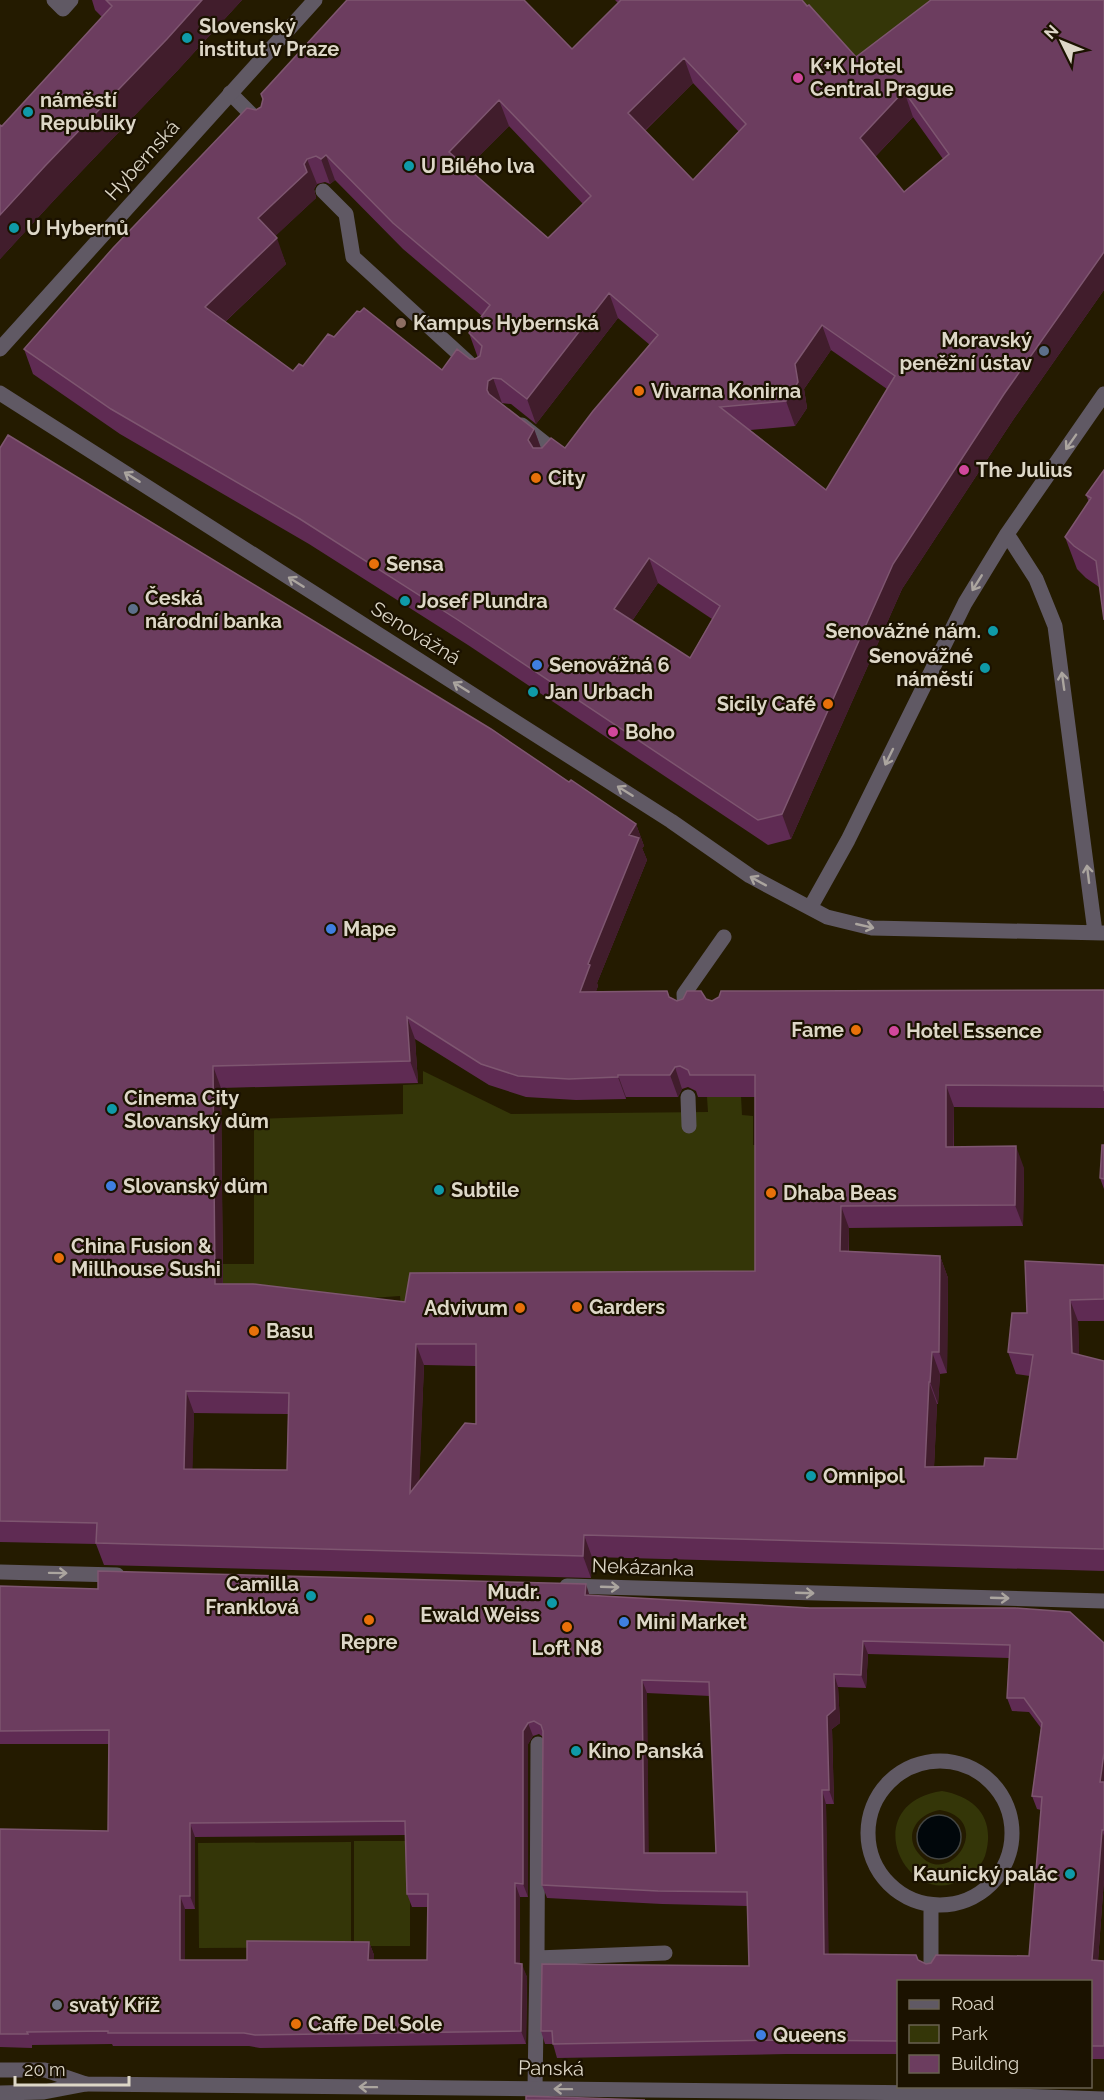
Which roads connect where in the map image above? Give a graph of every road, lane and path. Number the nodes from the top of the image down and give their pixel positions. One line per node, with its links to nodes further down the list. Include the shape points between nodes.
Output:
1 (54, 0): 2 (street, via 63,9)
2 (71, 0)
3 (315, 0): 4 (street, Hybernská)
4 (230, 93): 5 (street); 7 (street, Hybernská)
5 (263, 126)
6 (323, 191): 8 (street, via 346,214 353,257)
7 (0, 349)
8 (482, 375)
9 (0, 393): 14 (street, Senovážná, one-way to 9, via 750,876 671,821)
10 (1104, 394): 13 (street, one-way to 13)
11 (514, 419): 12 (street, via 556,452)
12 (547, 465)
13 (1007, 534): 14 (street, one-way to 14, via 965,603 848,840); 15 (street, one-way to 13, via 1055,626 1036,579)
14 (810, 908): 15 (street, one-way to 15, via 827,917 872,928)
15 (1100, 933)
16 (724, 937): 17 (street, via 684,994)
17 (685, 1012)
18 (688, 1097): 19 (street)
19 (689, 1126)
20 (0, 1572): 21 (street, one-way to 21)
21 (132, 1575)
22 (549, 1586): 23 (street, Nekázanka, one-way to 23)
23 (1104, 1601)
24 (538, 1744): 27 (street)
25 (931, 1905): 25 (street, via 956,1904 979,1895 998,1878 1010,1856 1014,1831 1009,1807 996,1785 977,1769 953,1761 928,1761 907,1768 888,1782 875,1801 868,1823 869,1846 876,1868 890,1886 909,1899); 28 (street)
26 (666, 1953): 27 (street)
27 (537, 1958): 31 (street)
28 (931, 1968)
29 (0, 2070): 30 (street, Panská, via 45,2070)
30 (86, 2084): 31 (street, Panská, one-way to 30); 33 (street, via 44,2092)
31 (535, 2089): 32 (street, Panská, one-way to 31)
32 (931, 2090): 34 (street, Panská)
33 (0, 2093)
34 (990, 2098): 35 (street, Panská)
35 (1104, 2099)

